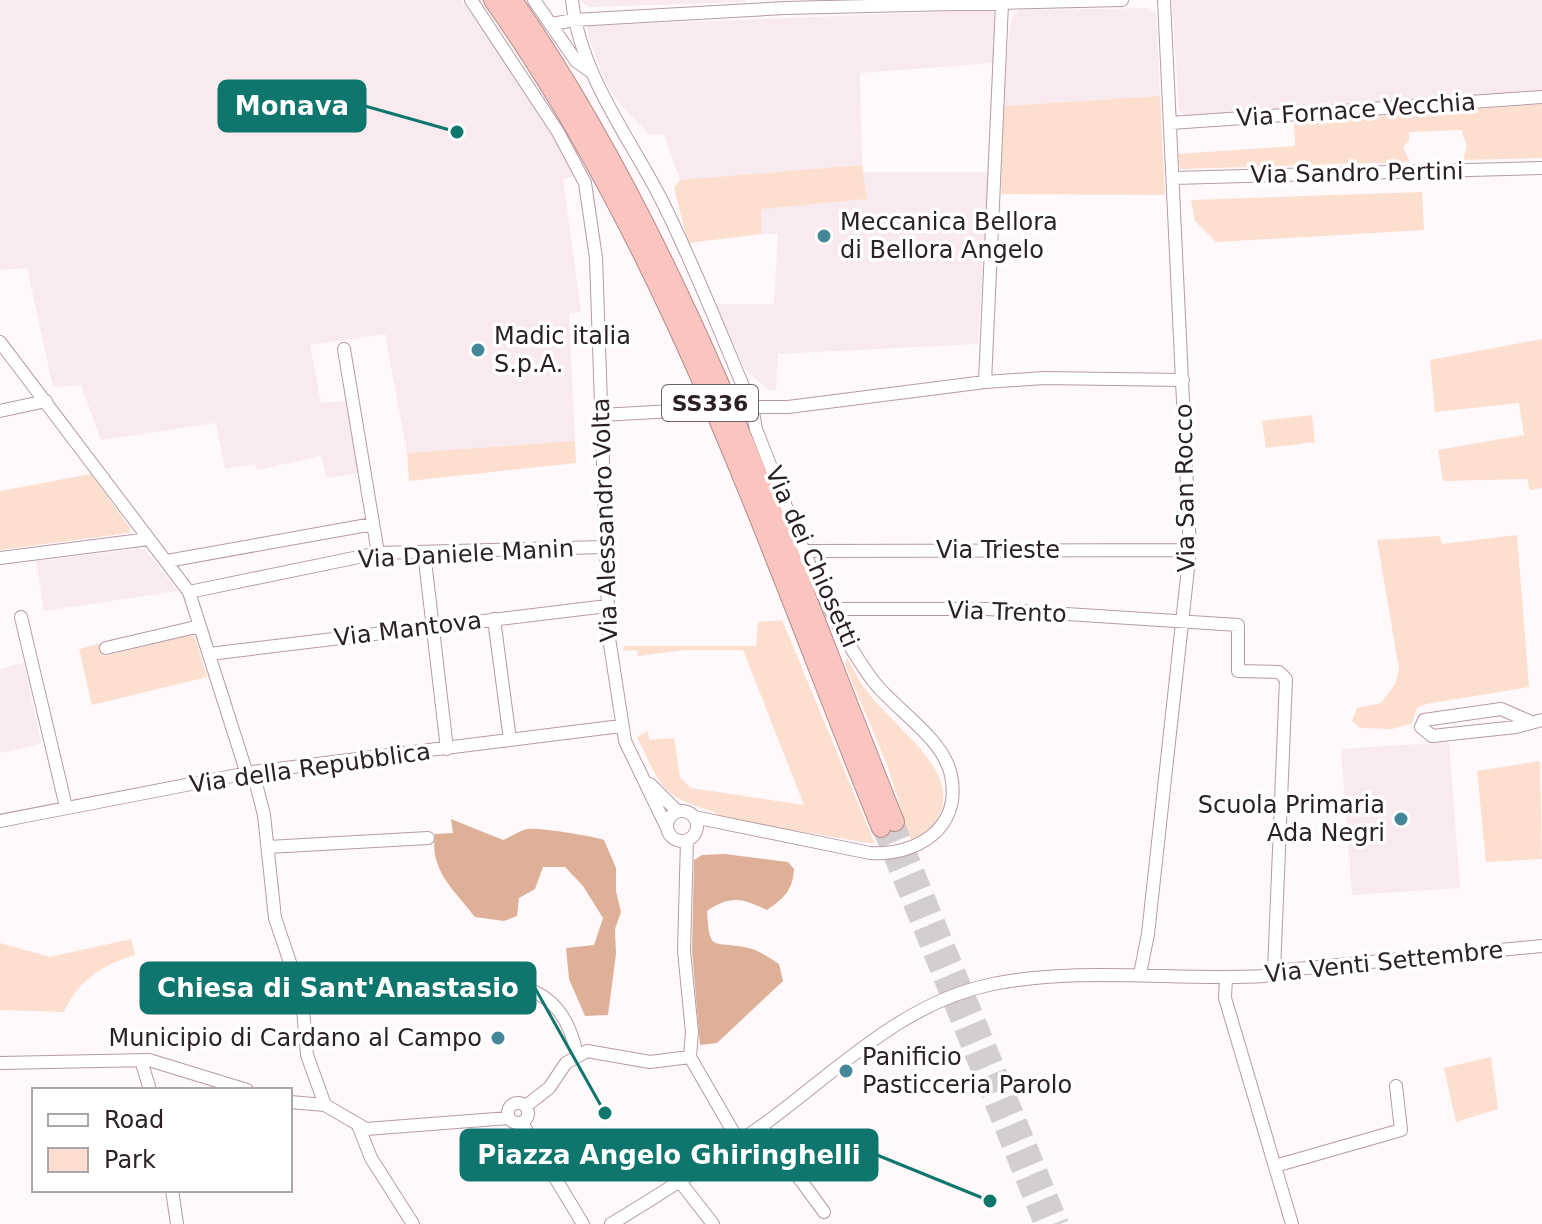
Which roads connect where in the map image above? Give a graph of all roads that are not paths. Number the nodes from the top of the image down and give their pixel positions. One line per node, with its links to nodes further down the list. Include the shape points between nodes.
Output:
1 (471, 0): 24 (street, Via Alessandro Volta, via 580,169 594,237)
2 (493, 0): 3 (highway, SS336, via 581,136 637,237 888,825 678,286 595,128)
3 (513, 0)
4 (534, 0): 10 (street)
5 (572, 0): 9 (street)
6 (1122, 0): 8 (street)
7 (1164, 0): 13 (street, Via San Rocco)
8 (1002, 4): 9 (street, via 784,8); 19 (street)
9 (574, 20): 10 (street); 11 (street)
10 (552, 24): 11 (street, via 576,61)
11 (590, 71): 21 (street, Via dei Chiosetti, via 662,201)
12 (1542, 97): 13 (street, Via Fornace Vecchia)
13 (1171, 123): 15 (street, Via San Rocco)
14 (1542, 168): 15 (street, Via Sandro Pertini)
15 (1173, 178): 18 (street, Via San Rocco)
16 (0, 342): 20 (street)
17 (344, 349): 25 (street)
18 (1183, 380): 19 (street); 28 (street, Via San Rocco)
19 (985, 382): 21 (street)
20 (46, 401): 23 (street); 26 (street)
21 (752, 407): 29 (street, Via dei Chiosetti, via 756,429)
22 (691, 410): 24 (street)
23 (0, 411)
24 (601, 415): 27 (street, Via Alessandro Volta)
25 (373, 524): 31 (street); 33 (street)
26 (149, 539): 32 (street); 33 (street)
27 (603, 547): 30 (street, Via Daniele Manin); 35 (street, Via Alessandro Volta)
28 (1190, 550): 29 (street, Via Trieste); 39 (street, Via San Rocco)
29 (807, 551): 36 (street, Via dei Chiosetti)
30 (424, 552): 31 (street, Via Daniele Manin); 41 (street)
31 (378, 553): 34 (street, Via Daniele Manin)
32 (0, 558)
33 (167, 561): 34 (street)
34 (189, 592): 40 (street)
35 (607, 606): 38 (street, Via Mantova); 45 (street, Via Alessandro Volta)
36 (831, 609): 39 (street, Via Trento, via 988,609); 54 (street, Via dei Chiosetti, via 875,683 943,757 953,794 946,821 922,844 888,854)
37 (21, 617): 50 (street)
38 (494, 619): 41 (street, Via Mantova); 46 (street)
39 (1184, 620): 61 (street, Via Trento, via 1238,625 1238,671 1279,672 1286,679); 62 (street, Via San Rocco)
40 (200, 626): 42 (street); 43 (street)
41 (431, 627): 43 (street, Via Mantova); 47 (street)
42 (106, 648)
43 (209, 654): 48 (street)
44 (1535, 720): 44 (street, via 1501,709 1424,720 1421,727 1432,736 1516,727)
45 (621, 726): 46 (street, Via della Repubblica); 49 (street, Via Alessandro Volta)
46 (510, 740): 47 (street, Via della Repubblica)
47 (447, 749): 48 (street, Via della Repubblica)
48 (250, 773): 50 (street, Via della Repubblica); 58 (street)
49 (640, 773): 51 (street, Via Alessandro Volta); 55 (street, Via Alessandro Volta)
50 (66, 807): 53 (street, Via della Repubblica)
51 (677, 811): 52 (street, Via Alessandro Volta); 55 (street, via 669,817)
52 (694, 817): 54 (street, Via dei Chiosetti); 56 (street, Via Alessandro Volta)
53 (0, 821)
54 (722, 825): 56 (street, Via dei Chiosetti)
55 (669, 832): 56 (street); 59 (street, Via Alessandro Volta)
56 (692, 836): 59 (street, Via Alessandro Volta)
57 (428, 838): 58 (street)
58 (268, 847): 73 (street, via 275,918 302,998 307,1055)
59 (686, 891): 66 (street, Via Alessandro Volta)
60 (1542, 946): 61 (street, Via Venti Settembre)
61 (1274, 971): 63 (street, Via Venti Settembre)
62 (1140, 974): 63 (street, Via Venti Settembre); 78 (street, Via Venti Settembre, via 1043,976 990,984 960,995 861,1047)
63 (1226, 977): 80 (street, via 1225,998)
64 (380, 980): 65 (street, via 423,978 436,986 488,981 526,988 556,1007)
65 (577, 1055): 66 (street, via 587,1051 650,1062); 74 (street)
66 (690, 1057): 79 (street)
67 (141, 1060): 68 (street); 70 (street); 71 (street)
68 (0, 1063)
69 (1396, 1086): 80 (street, via 1401,1130)
70 (149, 1088)
71 (240, 1088)
72 (292, 1102): 73 (street)
73 (325, 1105): 77 (street)
74 (526, 1106): 75 (street, via 512,1104); 76 (street, via 529,1114)
75 (509, 1118): 76 (street); 77 (street, via 366,1129)
76 (522, 1123): 86 (street)
77 (358, 1125): 85 (street, via 371,1158)
78 (761, 1126): 79 (street, Via Venti Settembre); 83 (street)
79 (738, 1140): 81 (street, Via Venti Settembre)
80 (1275, 1166): 89 (street)
81 (681, 1183): 87 (street, Via Venti Settembre); 88 (street)
82 (172, 1192): 84 (street)
83 (824, 1212)
84 (177, 1224)
85 (413, 1224)
86 (583, 1224)
87 (611, 1224)
88 (713, 1224)
89 (1292, 1224)

